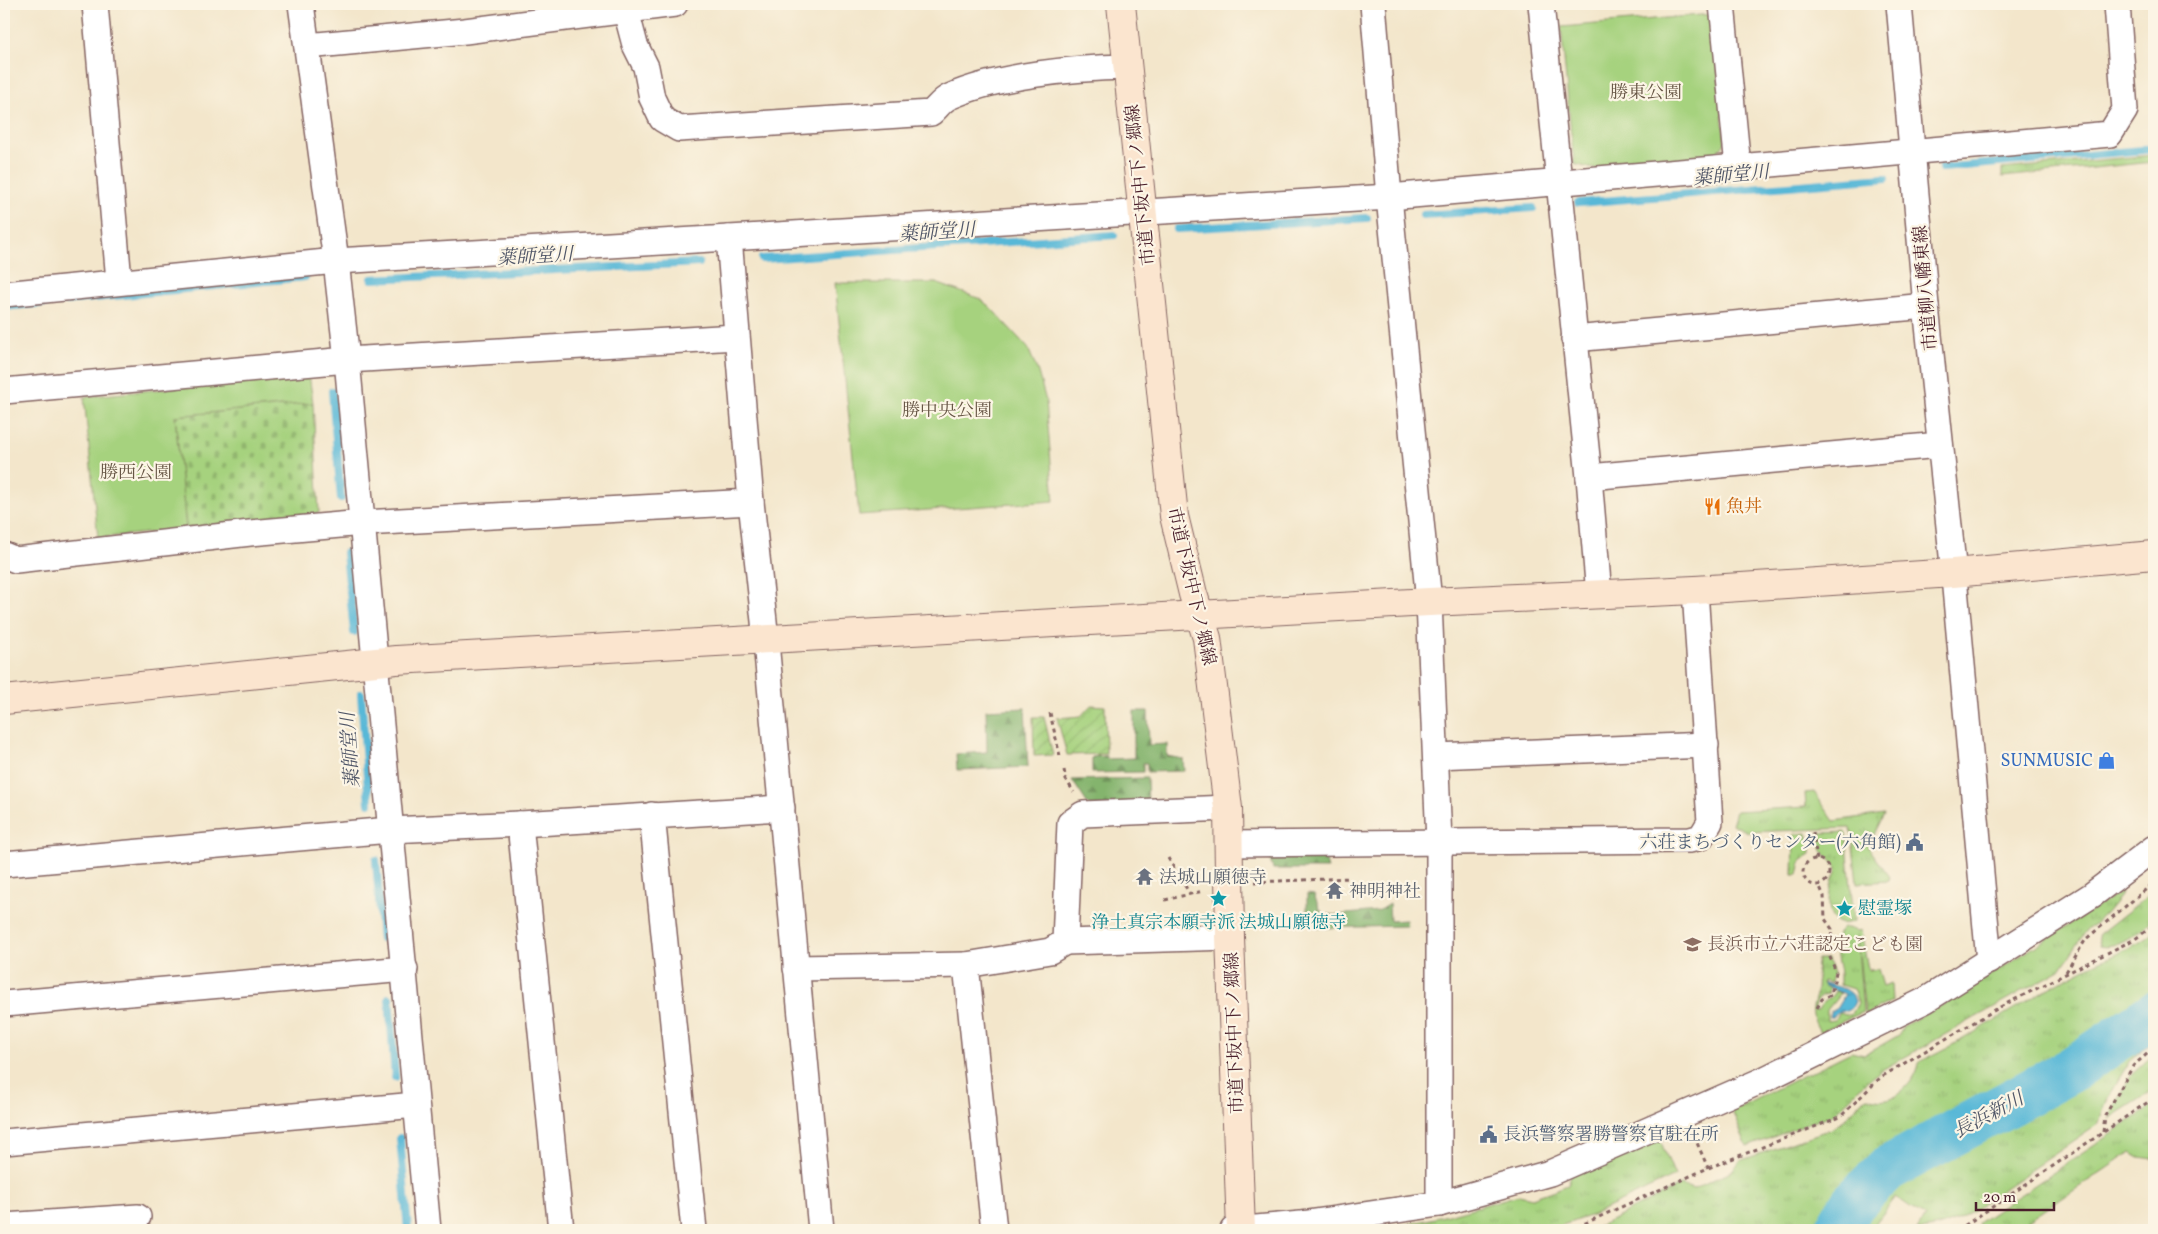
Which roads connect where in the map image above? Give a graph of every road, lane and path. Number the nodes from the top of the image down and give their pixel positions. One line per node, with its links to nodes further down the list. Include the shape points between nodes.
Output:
1 (95, 4): 20 (street)
2 (301, 4): 11 (street)
3 (675, 4): 10 (street)
4 (1121, 4): 12 (street, 市道下坂中下ノ郷線)
5 (1373, 4): 16 (street)
6 (1540, 4): 15 (street)
7 (1722, 4): 14 (street)
8 (1899, 4): 13 (street, 市道柳八幡東線)
9 (2117, 4): 13 (street, via 2125,110 2110,134)
10 (626, 11): 11 (street); 12 (street, via 635,45 646,67 652,98 662,119 679,129 932,112 947,98 984,85 1029,76)
11 (307, 46): 19 (street)
12 (1127, 66): 17 (street, 市道下坂中下ノ郷線)
13 (1914, 151): 14 (street); 22 (street, 市道柳八幡東線)
14 (1738, 167): 15 (street)
15 (1559, 183): 16 (street); 24 (street)
16 (1389, 197): 17 (street); 36 (street)
17 (1142, 212): 18 (street); 37 (street, 市道下坂中下ノ郷線, via 1174,516)
18 (729, 238): 19 (street); 23 (street)
19 (336, 260): 20 (street); 25 (street)
20 (119, 281): 21 (street)
21 (4, 294)
22 (1926, 306): 24 (street); 27 (street, 市道柳八幡東線)
23 (736, 337): 25 (street); 29 (street)
24 (1574, 338): 28 (street)
25 (347, 360): 26 (street); 30 (street)
26 (4, 391)
27 (1940, 445): 28 (street); 33 (street, 市道柳八幡東線)
28 (1589, 477): 35 (street)
29 (751, 502): 30 (street); 38 (street)
30 (363, 524): 31 (street, via 250,533 16,560); 39 (street)
31 (4, 555)
32 (2154, 555): 33 (street)
33 (1953, 573): 34 (street); 68 (street, 市道柳八幡東線)
34 (1695, 590): 35 (street); 42 (street)
35 (1598, 594): 36 (street)
36 (1430, 602): 37 (street); 44 (street)
37 (1199, 614): 38 (street); 48 (street, 市道下坂中下ノ郷線, via 1207,638)
38 (764, 638): 39 (street); 47 (street)
39 (375, 661): 40 (street); 51 (street)
40 (4, 700)
41 (1050, 713): 43 (path)
42 (1706, 745): 44 (street); 53 (street, via 1710,822 1696,839)
43 (1060, 756)
44 (1436, 756): 53 (street)
45 (1064, 770): 46 (path)
46 (1066, 780)
47 (782, 808): 49 (street); 70 (street)
48 (1228, 808): 54 (street, 市道下坂中下ノ郷線); 67 (street, via 1087,813 1070,823)
49 (652, 815): 50 (street); 87 (street)
50 (520, 824): 51 (street); 86 (street)
51 (390, 830): 58 (street); 71 (street)
52 (1812, 832): 57 (path)
53 (1438, 842): 54 (street); 82 (street)
54 (1229, 844): 62 (street, 市道下坂中下ノ郷線)
55 (2154, 848): 68 (street, via 2092,895)
56 (1168, 858): 63 (path)
57 (1817, 860): 61 (path, via 1826,864 1829,870 1827,880); 61 (path, via 1806,865 1804,875 1809,883)
58 (4, 864)
59 (1350, 878): 62 (path)
60 (2154, 883): 72 (path, via 2086,939)
61 (1819, 885): 74 (path, via 1824,896 1825,919 1832,929 1830,955 1836,972 1831,995 1822,999)
62 (1218, 887): 63 (path); 66 (street, 市道下坂中下ノ郷線)
63 (1190, 894): 64 (path)
64 (1164, 900)
65 (2154, 926): 72 (path, via 2135,939)
66 (1230, 937): 67 (street); 90 (street, 市道下坂中下ノ郷線)
67 (1065, 942): 69 (street, via 1050,951)
68 (1989, 961): 82 (street, via 1926,1000 1754,1083 1550,1173)
69 (966, 965): 70 (street); 89 (street)
70 (796, 968): 88 (street)
71 (405, 969): 73 (street); 77 (street)
72 (2066, 973): 81 (path, via 2000,1007 1881,1077 1840,1116)
73 (4, 1004)
74 (1816, 1008)
75 (2154, 1048): 79 (path, via 2133,1066 2105,1116)
76 (2154, 1098): 79 (path)
77 (416, 1105): 80 (street); 85 (street)
78 (1691, 1128): 81 (path)
79 (2103, 1132): 92 (path)
80 (4, 1142)
81 (1708, 1168): 91 (path)
82 (1439, 1204): 90 (street)
83 (138, 1217): 84 (street)
84 (4, 1226)
85 (428, 1230)
86 (561, 1230)
87 (694, 1230)
88 (821, 1230)
89 (994, 1230)
90 (1239, 1230)
91 (1570, 1230)
92 (1958, 1230)

